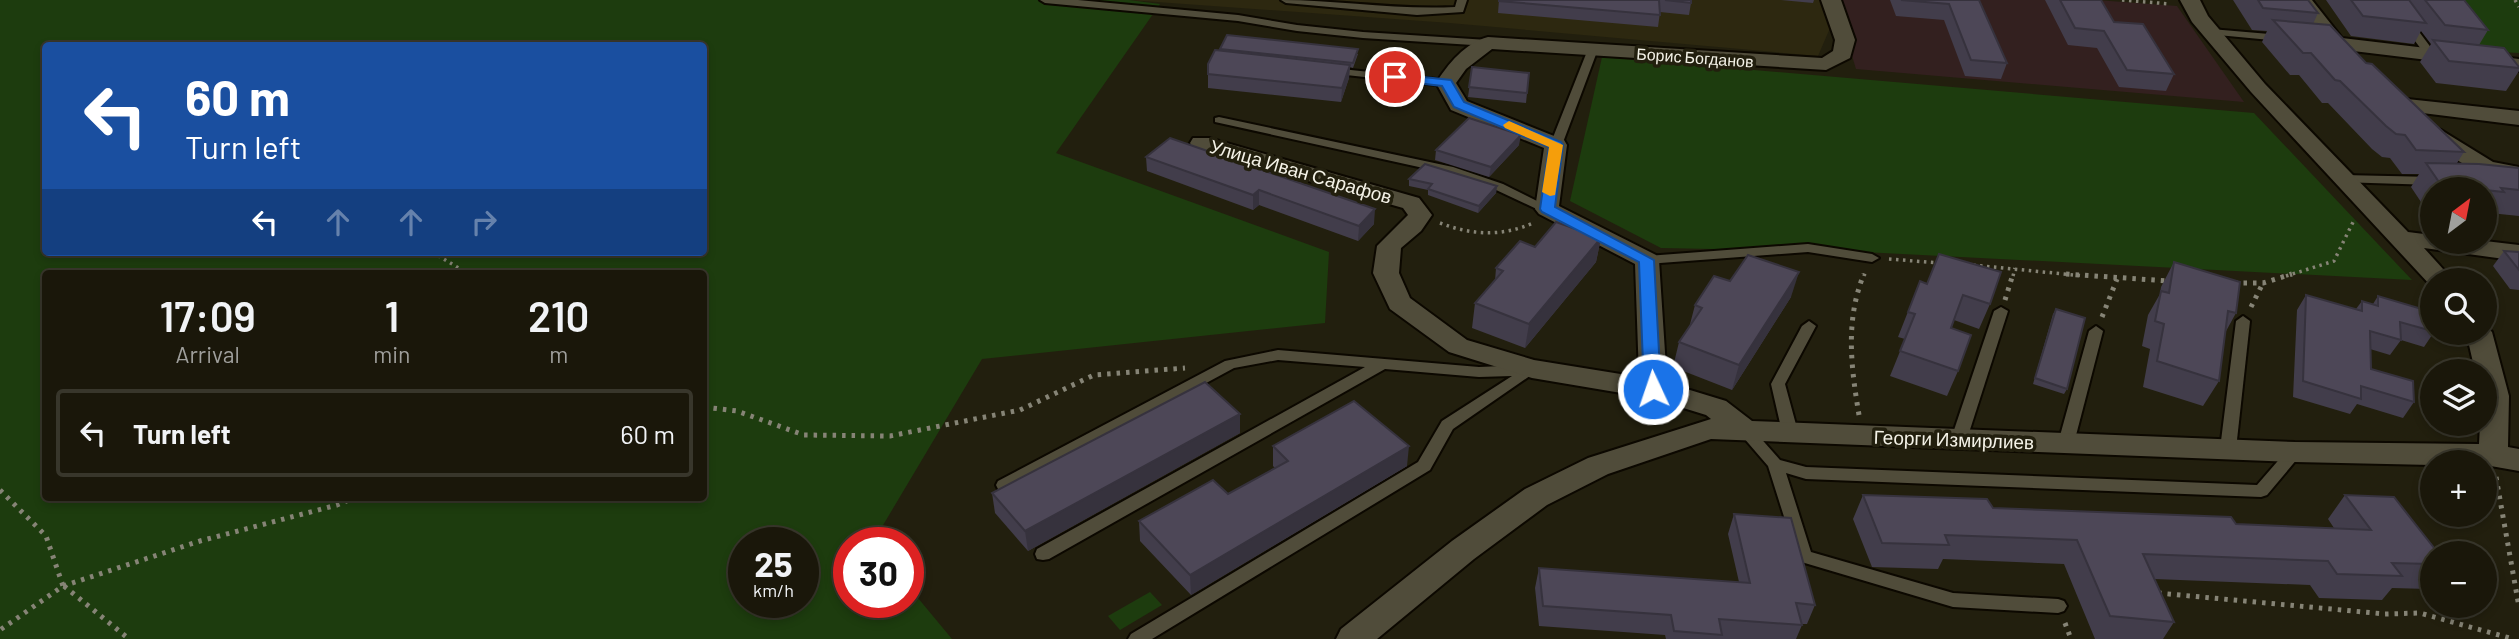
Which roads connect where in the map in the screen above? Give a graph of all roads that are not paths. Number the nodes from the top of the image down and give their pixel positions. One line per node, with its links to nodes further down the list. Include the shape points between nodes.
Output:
1 (1045, 0): 10 (lane, via 1363,35)
2 (1286, 0): 3 (lane, via 1417,12 1459,10)
3 (1462, 0)
4 (1830, 0): 12 (street, Борис Богданов, via 1845,40 1843,54 1826,64)
5 (2302, 0): 11 (street)
6 (2191, 3): 8 (street)
7 (2403, 17): 13 (lane)
8 (2211, 32): 9 (lane); 25 (street)
9 (2293, 40)
10 (1488, 43): 12 (street, Борис Богданов); 17 (street, via 1458,65)
11 (2328, 43): 13 (street); 15 (street)
12 (1592, 49): 23 (lane)
13 (2431, 55): 14 (street)
14 (2519, 65)
15 (2362, 69)
16 (1324, 70): 17 (lane)
17 (1446, 82): 23 (street, via 1459,105)
18 (2380, 87): 19 (street)
19 (2398, 104): 20 (street); 24 (street, via 2440,142 2486,168)
20 (2519, 118)
21 (1219, 120): 27 (lane, via 1445,167 1507,188)
22 (1202, 143): 39 (street, Улица Иван Сарафов, via 1410,203 1420,215 1388,246 1386,272 1399,303 1458,346)
23 (1556, 145): 27 (street)
24 (2519, 174)
25 (2343, 179): 26 (lane); 28 (street)
26 (2420, 180)
27 (1547, 209): 31 (street)
28 (2401, 238): 29 (street); 32 (street)
29 (2519, 253)
30 (1872, 258): 31 (lane, via 1808,248)
31 (1647, 260): 40 (street)
32 (2429, 268)
33 (2001, 311): 43 (lane)
34 (2244, 321): 45 (lane)
35 (1809, 326): 42 (lane, via 1778,384)
36 (2096, 331): 44 (lane)
37 (2482, 345): 47 (street)
38 (1382, 364): 39 (lane, via 1479,372); 49 (lane, via 1279,355 1230,364); 50 (lane)
39 (1532, 369): 40 (street); 52 (lane, via 1447,425 1423,466)
40 (1653, 389): 41 (street, via 1716,408)
41 (1745, 430): 42 (street, Георги Измирлиев); 48 (lane); 53 (street, Георги Измирлиев, via 1710,429 1598,466 1536,497)
42 (1790, 432): 43 (street, Георги Измирлиев)
43 (1959, 439): 44 (street, Георги Измирлиев)
44 (2066, 443): 45 (street, Георги Измирлиев)
45 (2228, 449): 46 (street, Георги Измирлиев)
46 (2295, 452): 47 (street, Георги Измирлиев); 48 (lane, via 2261,491 1806,473)
47 (2506, 458)
48 (1774, 464): 51 (lane, via 1804,556 1953,600)
49 (1004, 485)
50 (1043, 554)
51 (2058, 606)
52 (1137, 639)
53 (1353, 639)

